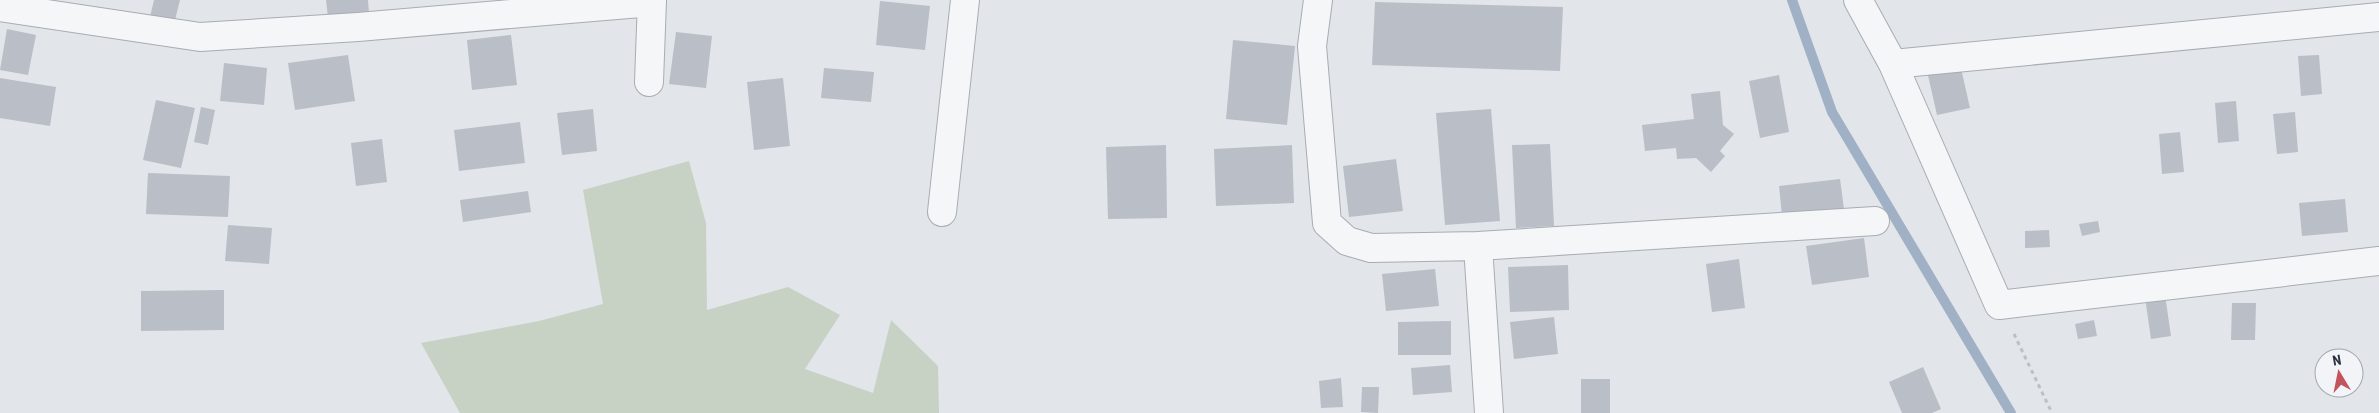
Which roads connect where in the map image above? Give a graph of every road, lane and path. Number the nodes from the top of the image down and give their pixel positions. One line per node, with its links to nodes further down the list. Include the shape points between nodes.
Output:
1 (965, 0): 9 (street)
2 (1318, 0): 11 (street, via 1312,46 1328,223 1347,242 1371,248)
3 (1858, 0): 7 (street)
4 (652, 1): 5 (street, via 358,27 200,37); 8 (street)
5 (0, 7)
6 (2379, 17): 7 (street)
7 (1894, 64): 13 (street)
8 (650, 82)
9 (942, 212)
10 (1875, 220): 11 (street)
11 (1478, 246): 14 (street)
12 (2379, 261): 13 (street)
13 (1999, 304): 15 (path)
14 (1489, 413)
15 (2052, 413)

